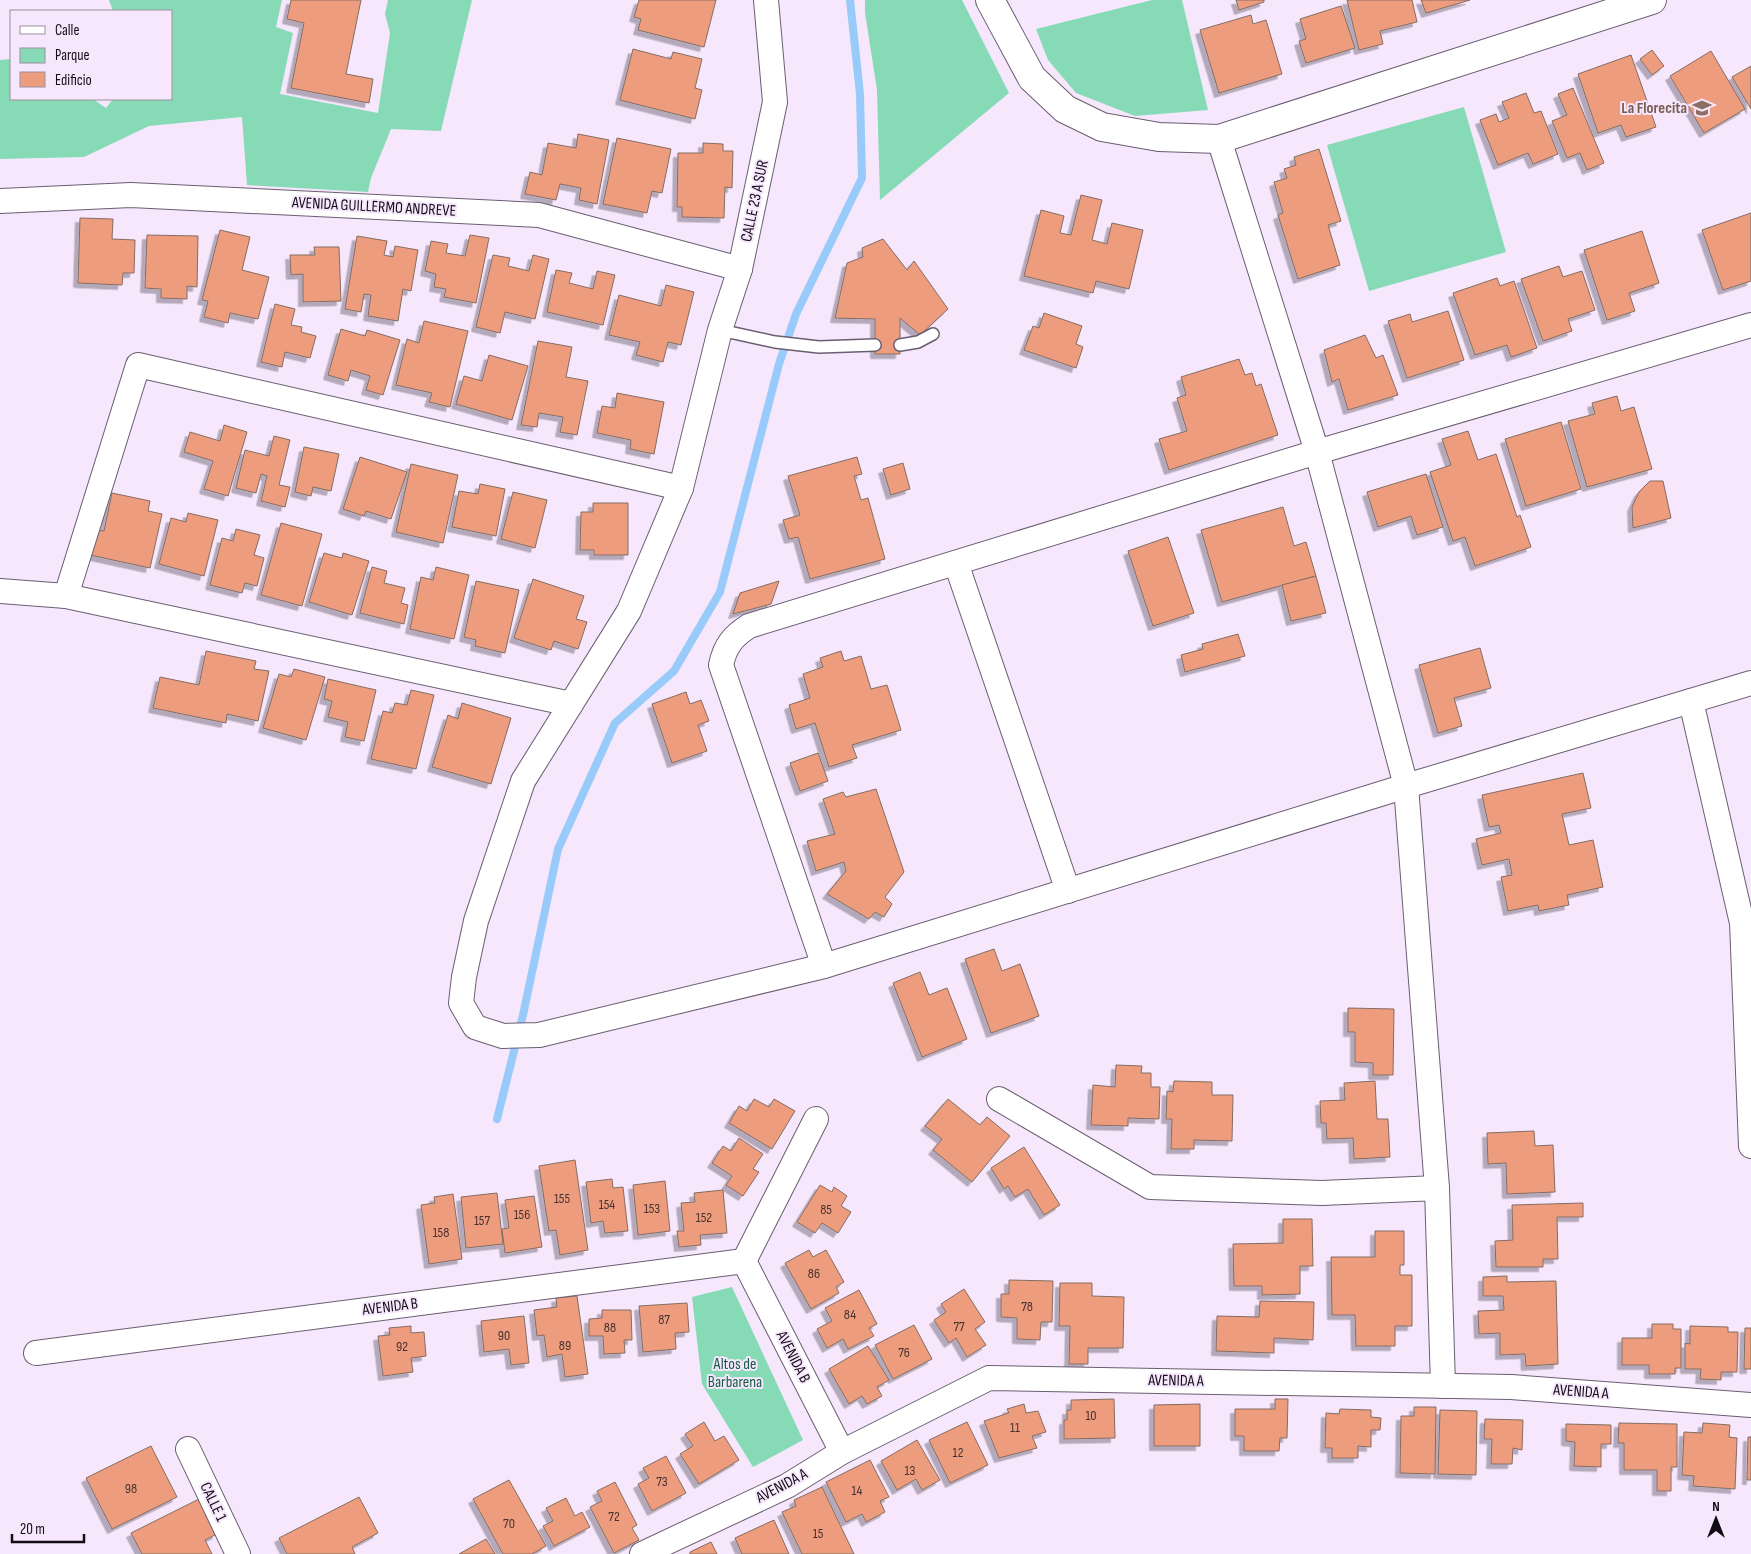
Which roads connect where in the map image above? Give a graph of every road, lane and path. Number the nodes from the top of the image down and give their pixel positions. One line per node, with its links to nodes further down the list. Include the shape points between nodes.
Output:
1 (766, 0): 6 (street, CALLE 23 A SUR, via 775,102)
2 (990, 0): 4 (street, via 1032,78 1065,109 1102,127 1159,137)
3 (1652, 0): 4 (street)
4 (1219, 139): 12 (street)
5 (0, 201): 6 (street, AVENIDA GUILLERMO ANDREVE, via 131,195 539,215)
6 (740, 269): 8 (street, CALLE 23 A SUR)
7 (1751, 325): 12 (street)
8 (720, 330): 10 (lane, via 775,342 819,347); 13 (street, CALLE 23 A SUR)
9 (933, 334): 11 (lane, via 918,342)
10 (875, 345)
11 (900, 345)
12 (1317, 452): 14 (street); 20 (street)
13 (681, 488): 16 (street, via 138,365); 19 (street, CALLE 23 A SUR, via 629,612)
14 (956, 563): 21 (street); 22 (street, via 749,626 730,642 724,653 721,665)
15 (0, 591): 16 (street)
16 (66, 596): 19 (street)
17 (1751, 683): 18 (street, CALLE 23 A SUR)
18 (1691, 701): 20 (street, CALLE 23 A SUR); 25 (street, via 1742,924)
19 (571, 704): 22 (street, CALLE 23 A SUR, via 523,782 476,922 461,1003 475,1027 503,1036 539,1035)
20 (1406, 786): 21 (street, CALLE 23 A SUR); 26 (street)
21 (1068, 891): 22 (street, CALLE 23 A SUR)
22 (824, 966)
23 (999, 1100): 26 (street, via 1150,1187 1322,1193)
24 (816, 1120): 27 (street)
25 (1751, 1146)
26 (1437, 1188): 29 (street)
27 (744, 1262): 28 (street, AVENIDA B); 32 (street, AVENIDA B)
28 (36, 1353)
29 (1443, 1386): 30 (street, AVENIDA A, via 1511,1387); 32 (street, AVENIDA A, via 989,1378)
30 (1751, 1405)
31 (188, 1449): 33 (street, CALLE 1)
32 (842, 1452): 34 (street, AVENIDA A, via 787,1486)
33 (238, 1554)
34 (642, 1554)

